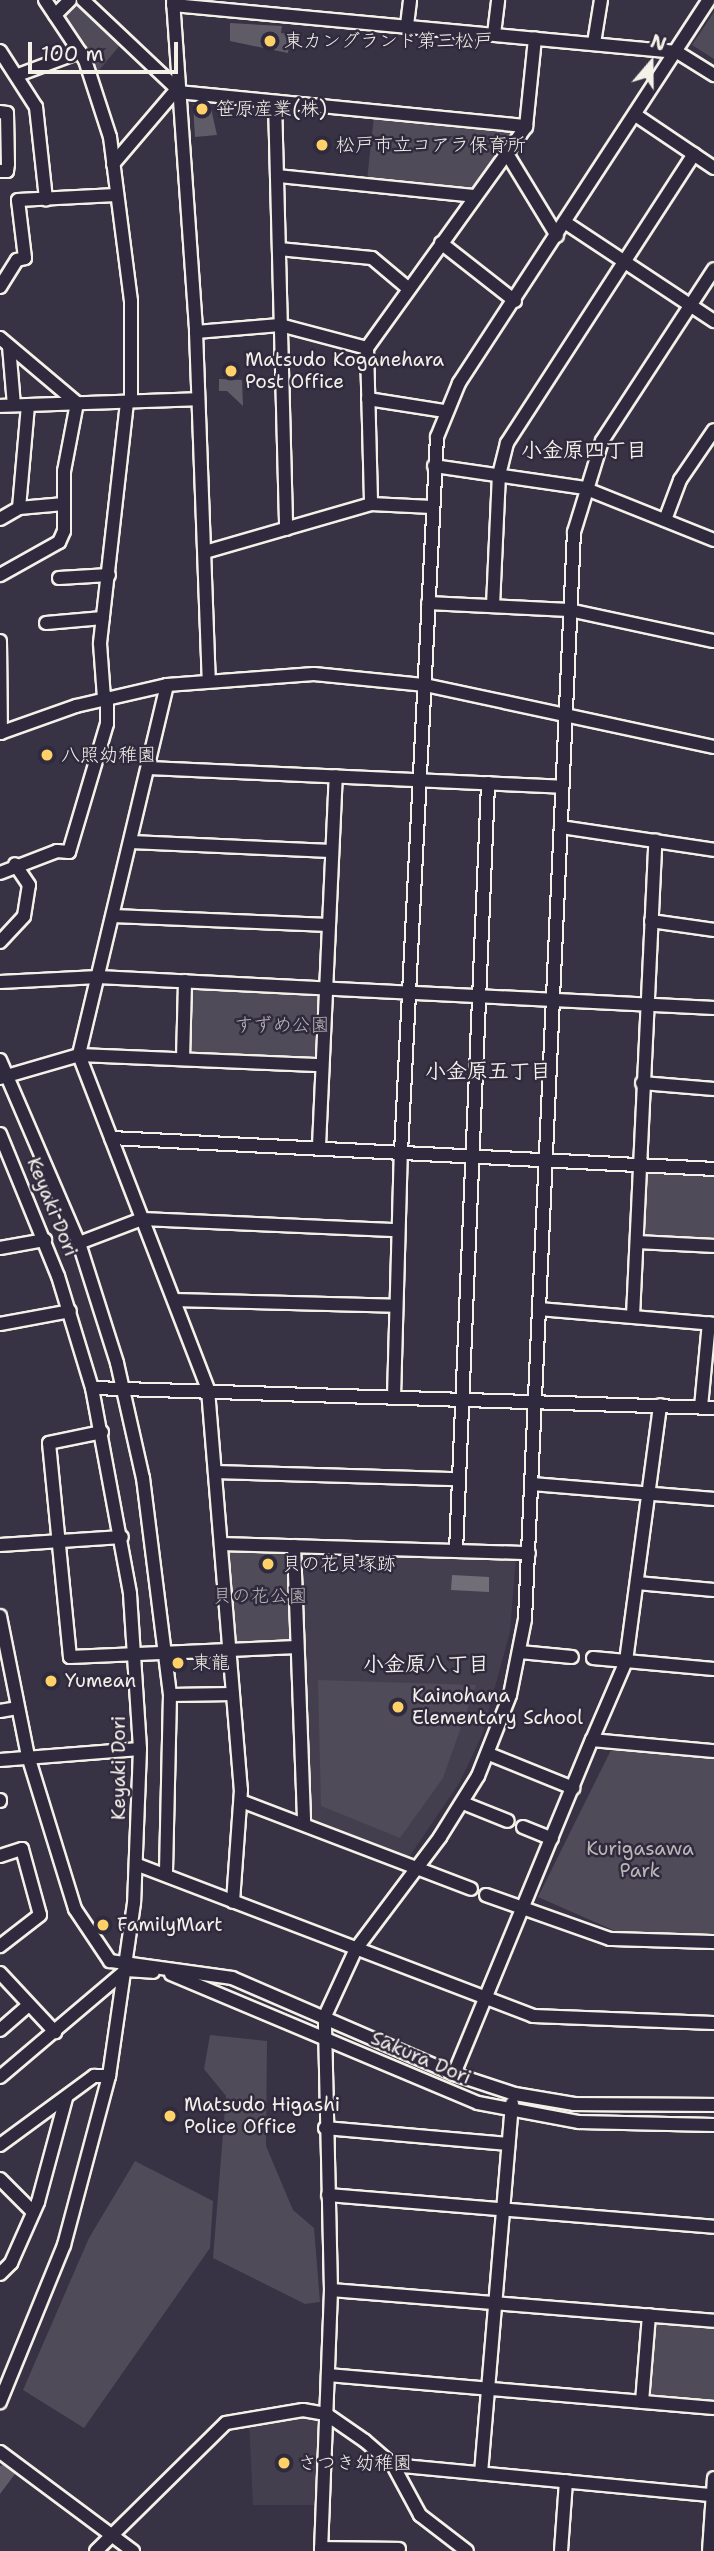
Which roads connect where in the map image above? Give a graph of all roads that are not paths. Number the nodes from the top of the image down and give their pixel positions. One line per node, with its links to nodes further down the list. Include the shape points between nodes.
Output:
1 (45, 0): 10 (street)
2 (70, 0): 10 (street)
3 (83, 0): 20 (street)
4 (410, 0): 11 (street)
5 (498, 0): 12 (street)
6 (601, 0): 14 (street)
7 (709, 0): 17 (street)
8 (173, 2): 9 (street); 20 (street)
9 (249, 5): 11 (street)
10 (55, 15): 16 (street)
11 (407, 25): 12 (street)
12 (494, 34): 13 (street)
13 (535, 38): 14 (street); 24 (street)
14 (593, 43): 17 (street)
15 (0, 51): 18 (street)
16 (80, 52): 18 (street); 27 (street, via 110,137)
17 (677, 52): 19 (street); 23 (street)
18 (9, 70): 33 (street, via 39,117)
19 (714, 75)
20 (178, 90): 21 (street); 27 (street); 46 (street)
21 (275, 102): 24 (street); 30 (street)
22 (0, 112): 29 (street, via 7,113 8,164 7,171)
23 (637, 116): 26 (street); 34 (street)
24 (526, 126): 25 (street)
25 (506, 152): 32 (street); 35 (street)
26 (694, 154): 28 (street); 38 (street)
27 (113, 164): 31 (street)
28 (714, 168)
29 (0, 171)
30 (278, 176): 32 (street); 37 (street)
31 (116, 195): 33 (street); 51 (street, via 131,301)
32 (475, 196): 36 (street)
33 (46, 199): 40 (street, via 18,200 25,258 18,260)
34 (566, 223): 35 (street); 38 (street)
35 (557, 236): 42 (street)
36 (441, 243): 41 (street); 42 (street)
37 (279, 249): 41 (street, via 372,258); 45 (street)
38 (623, 261): 43 (street); 58 (street, via 516,423)
39 (714, 269): 43 (street)
40 (0, 287)
41 (409, 289): 48 (street)
42 (514, 301): 55 (street)
43 (690, 305): 44 (street); 59 (street, via 609,429)
44 (714, 321)
45 (280, 325): 46 (street); 48 (street); 66 (street)
46 (196, 332): 49 (street)
47 (5, 342): 52 (street); 53 (street)
48 (367, 348): 50 (street)
49 (198, 399): 51 (street); 68 (street)
50 (368, 399): 55 (street); 61 (street)
51 (129, 401): 52 (street); 70 (street)
52 (77, 403): 53 (street); 60 (street, via 64,471)
53 (21, 405): 54 (street); 63 (street)
54 (0, 406)
55 (445, 411): 57 (street)
56 (714, 430): 65 (street, via 680,480)
57 (434, 466): 58 (street); 62 (street)
58 (499, 475): 59 (street); 73 (street)
59 (584, 488): 65 (street); 74 (street, via 573,532)
60 (64, 504): 63 (street); 69 (street, via 66,523 59,542)
61 (371, 504): 62 (street); 66 (street)
62 (432, 507): 72 (street)
63 (19, 508): 64 (street)
64 (0, 519)
65 (665, 520): 67 (street)
66 (286, 529): 68 (street)
67 (714, 540)
68 (205, 552): 79 (street)
69 (0, 575)
70 (109, 575): 71 (street); 75 (street)
71 (59, 578)
72 (428, 603): 73 (street); 81 (street)
73 (493, 606): 74 (street)
74 (569, 610): 77 (street); 83 (street)
75 (103, 618): 76 (street); 82 (street)
76 (46, 623)
77 (714, 640)
78 (0, 641): 84 (street)
79 (209, 679): 80 (street); 81 (street, via 314,674)
80 (167, 685): 82 (street); 86 (street)
81 (425, 685): 83 (street); 88 (street)
82 (106, 698): 84 (street); 96 (street, via 107,724 69,852)
83 (564, 715): 85 (street); 90 (street)
84 (0, 733)
85 (714, 747)
86 (149, 768): 87 (street); 93 (street)
87 (335, 776): 88 (street); 94 (street)
88 (421, 780): 89 (street); 107 (street)
89 (488, 783): 90 (street); 108 (street)
90 (562, 786): 91 (street)
91 (561, 827): 92 (street); 109 (street)
92 (655, 841): 95 (street); 99 (street)
93 (131, 842): 94 (street); 98 (street)
94 (331, 850): 100 (street)
95 (714, 850)
96 (15, 864): 97 (street); 102 (street, via 29,886 24,916)
97 (0, 873)
98 (113, 916): 100 (street); 103 (street)
99 (651, 921): 101 (street); 110 (street)
100 (329, 925): 106 (street)
101 (714, 930)
102 (0, 942)
103 (98, 977): 104 (street); 105 (street); 112 (street)
104 (185, 981): 106 (street); 113 (street)
105 (0, 982)
106 (326, 987): 107 (street); 115 (street)
107 (412, 991): 108 (street); 122 (street)
108 (480, 994): 109 (street); 123 (street)
109 (553, 998): 110 (street); 124 (street)
110 (648, 1003): 111 (street); 117 (street)
111 (714, 1007)
112 (79, 1055): 113 (street); 116 (street); 120 (street)
113 (183, 1059): 115 (street)
114 (0, 1060): 116 (street)
115 (322, 1065): 121 (street)
116 (3, 1077): 131 (street)
117 (642, 1083): 118 (street); 125 (street)
118 (714, 1089)
119 (0, 1134): 129 (street, Keyaki Dori)
120 (111, 1138): 121 (street); 127 (street)
121 (319, 1146): 122 (street)
122 (401, 1152): 123 (street); 128 (street)
123 (472, 1153): 124 (street); 145 (street)
124 (548, 1157): 125 (street); 136 (street)
125 (642, 1165): 126 (street); 130 (street)
126 (714, 1169)
127 (142, 1219): 128 (street); 131 (street); 134 (street)
128 (398, 1230): 135 (street)
129 (45, 1240): 133 (street); 137 (street, Keyaki Dori)
130 (638, 1242): 132 (street); 138 (street)
131 (79, 1243): 142 (street)
132 (714, 1246)
133 (0, 1248)
134 (174, 1300): 135 (street); 143 (street)
135 (396, 1306): 144 (street)
136 (539, 1309): 138 (street); 146 (street)
137 (70, 1311): 140 (street); 141 (street, Keyaki Dori)
138 (633, 1317): 139 (street)
139 (712, 1323): 148 (street)
140 (0, 1324)
141 (92, 1388): 142 (street); 149 (street, Keyaki Dori)
142 (123, 1388): 143 (street); 167 (street, via 153,1537)
143 (208, 1390): 144 (street); 150 (street)
144 (394, 1397): 145 (street)
145 (462, 1399): 146 (street); 151 (street)
146 (535, 1401): 147 (street); 152 (street)
147 (660, 1405): 148 (street); 153 (street)
148 (708, 1408)
149 (102, 1432): 155 (street, Keyaki Dori); 156 (street, via 48,1443)
150 (215, 1472): 151 (street); 157 (street)
151 (458, 1479): 160 (street)
152 (532, 1484): 153 (street); 161 (street)
153 (649, 1494): 154 (street); 162 (street)
154 (714, 1499)
155 (122, 1537): 156 (street); 168 (street, Keyaki Dori)
156 (58, 1541): 158 (street); 168 (street, via 70,1657)
157 (221, 1544): 159 (street); 166 (street)
158 (0, 1545)
159 (294, 1546): 160 (street); 165 (street)
160 (456, 1550): 161 (street)
161 (529, 1553): 169 (street)
162 (637, 1583): 163 (street); 173 (street)
163 (714, 1590)
164 (0, 1616): 172 (street)
165 (298, 1647): 166 (street); 189 (street)
166 (229, 1648): 167 (street); 175 (street)
167 (166, 1650): 168 (street); 176 (street)
168 (136, 1652): 180 (street, Keyaki Dori)
169 (520, 1652): 170 (street); 182 (street)
170 (572, 1657)
171 (593, 1658): 173 (street)
172 (3, 1661): 177 (street)
173 (626, 1661): 174 (street); 179 (street)
174 (714, 1669)
175 (233, 1694): 176 (street); 186 (street)
176 (170, 1695): 195 (street)
177 (17, 1708): 178 (street); 183 (street)
178 (0, 1711)
179 (593, 1740): 181 (street); 185 (street)
180 (140, 1749): 183 (street); 193 (street, Keyaki Dori)
181 (714, 1751)
182 (489, 1754): 185 (street); 187 (street)
183 (28, 1756): 184 (street); 203 (street, via 75,1909 106,1957)
184 (0, 1760)
185 (573, 1788): 191 (street)
186 (241, 1801): 189 (street); 198 (street)
187 (463, 1803): 188 (street); 194 (street)
188 (508, 1821)
189 (304, 1825): 194 (street)
190 (523, 1827): 191 (street)
191 (552, 1839): 199 (street)
192 (0, 1856): 201 (street, via 22,1849 40,1915)
193 (138, 1865): 195 (street); 203 (street, Keyaki Dori)
194 (418, 1868): 196 (street); 202 (street)
195 (166, 1875): 198 (street)
196 (471, 1889)
197 (486, 1895): 199 (street)
198 (233, 1902): 202 (street)
199 (523, 1909): 200 (street, via 610,1939); 205 (street)
200 (714, 1942)
201 (0, 1945)
202 (356, 1949): 205 (street); 207 (street)
203 (126, 1966): 207 (street, Sakura Dori, via 232,1978); 210 (street); 211 (street, Sakura Dori, via 195,1979); 213 (street, Keyaki Dori)
204 (0, 1973): 206 (street)
205 (485, 1999): 208 (street, via 559,2021); 212 (street)
206 (29, 2005): 209 (street); 210 (street)
207 (325, 2016): 211 (street); 212 (street, Sakura Dori)
208 (714, 2023)
209 (0, 2030)
210 (55, 2032): 214 (street)
211 (322, 2036): 218 (street, Sakura Dori, via 448,2092); 220 (street)
212 (454, 2074): 215 (street, Sakura Dori)
213 (109, 2076): 216 (street, via 94,2076); 235 (street, Keyaki Dori, via 64,2245)
214 (0, 2077)
215 (515, 2094): 217 (street, Sakura Dori, via 574,2104); 218 (street)
216 (66, 2098): 222 (street); 226 (street)
217 (714, 2105)
218 (510, 2111): 219 (street, Sakura Dori, via 579,2122); 221 (street)
219 (714, 2125)
220 (325, 2128): 221 (street); 224 (street)
221 (508, 2144): 225 (street)
222 (0, 2145)
223 (0, 2179): 226 (street)
224 (328, 2195): 225 (street); 229 (street)
225 (503, 2211): 227 (street); 230 (street)
226 (33, 2212): 228 (street, via 11,2263)
227 (714, 2227)
228 (0, 2274)
229 (331, 2290): 230 (street); 233 (street)
230 (495, 2302): 231 (street); 234 (street)
231 (649, 2315): 232 (street); 236 (street)
232 (714, 2321)
233 (328, 2375): 234 (street); 238 (street)
234 (488, 2389): 236 (street); 241 (street)
235 (0, 2402)
236 (642, 2402): 237 (street)
237 (714, 2408)
238 (326, 2414): 240 (street); 245 (street, via 303,2410 226,2423); 246 (street)
239 (0, 2452): 245 (street)
240 (393, 2465): 241 (street); 250 (street, via 420,2515)
241 (481, 2473): 243 (street)
242 (714, 2478): 244 (street)
243 (566, 2481): 244 (street); 251 (street)
244 (712, 2495): 252 (street)
245 (110, 2535): 248 (street); 249 (street)
246 (321, 2549): 247 (street)
247 (399, 2549)
248 (96, 2551)
249 (133, 2551)
250 (467, 2551)
251 (561, 2551)
252 (709, 2551)

